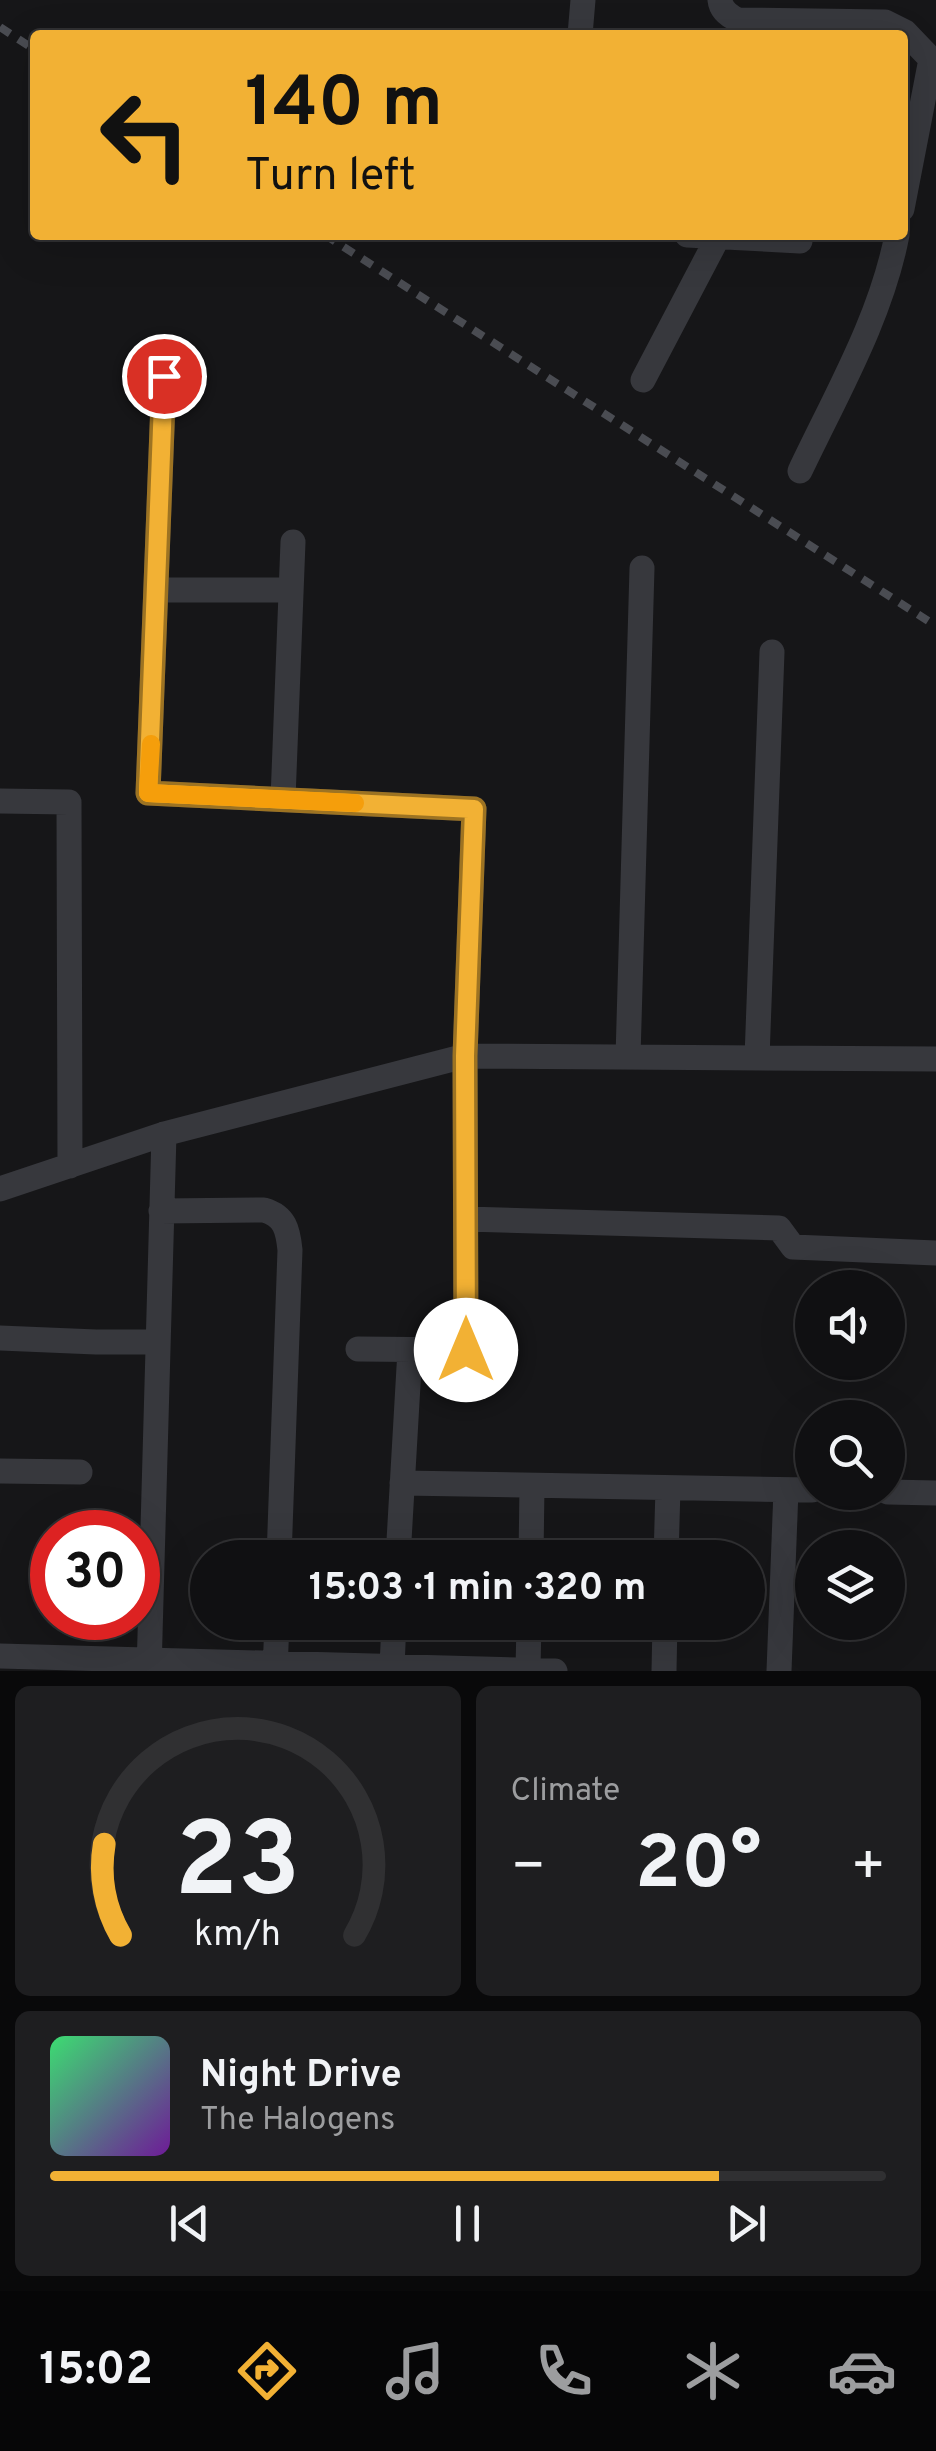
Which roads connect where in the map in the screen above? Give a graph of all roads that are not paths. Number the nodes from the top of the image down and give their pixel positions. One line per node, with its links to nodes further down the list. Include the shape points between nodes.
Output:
1 (583, 0): 3 (street)
2 (720, 0): 4 (street, via 738,20 885,22)
3 (580, 30)
4 (901, 30)
5 (908, 35): 6 (street)
6 (933, 59): 7 (street)
7 (908, 180)
8 (716, 240): 13 (street)
9 (780, 240): 11 (street)
10 (897, 240): 14 (street, via 868,326)
11 (800, 241)
12 (164, 376): 17 (street)
13 (642, 380)
14 (800, 471)
15 (293, 542): 18 (street)
16 (642, 568): 23 (street)
17 (158, 590): 18 (street); 20 (street, via 148,793)
18 (291, 590): 20 (street)
19 (772, 652): 24 (street)
20 (283, 800): 22 (street, via 474,809)
21 (0, 801): 27 (street, via 69,802)
22 (465, 1056): 23 (street); 26 (street); 30 (street)
23 (628, 1057): 24 (street)
24 (757, 1058): 25 (street)
25 (936, 1059)
26 (164, 1134): 27 (street); 29 (street)
27 (70, 1166): 28 (street)
28 (0, 1189)
29 (162, 1211): 33 (street); 45 (street, via 264,1210 284,1222 290,1250)
30 (466, 1219): 31 (street, via 780,1228 793,1246); 35 (street, via 466,1350)
31 (936, 1253)
32 (0, 1338): 33 (street)
33 (157, 1342): 54 (street)
34 (358, 1349): 35 (street)
35 (410, 1350): 38 (street)
36 (0, 1472): 37 (street)
37 (80, 1472)
38 (402, 1483): 39 (street); 46 (street)
39 (532, 1486): 40 (street); 47 (street)
40 (668, 1488): 41 (street); 48 (street)
41 (795, 1490)
42 (905, 1492): 43 (street)
43 (936, 1493)
44 (798, 1510): 60 (street)
45 (280, 1540)
46 (399, 1540)
47 (531, 1540)
48 (667, 1540)
49 (276, 1640): 55 (street)
50 (393, 1640): 56 (street)
51 (529, 1640): 57 (street)
52 (664, 1640): 59 (street)
53 (0, 1656): 54 (street)
54 (149, 1666): 55 (street)
55 (275, 1667): 56 (street)
56 (392, 1667): 57 (street)
57 (528, 1670): 58 (street)
58 (555, 1671)
59 (664, 1671)
60 (780, 1671)

